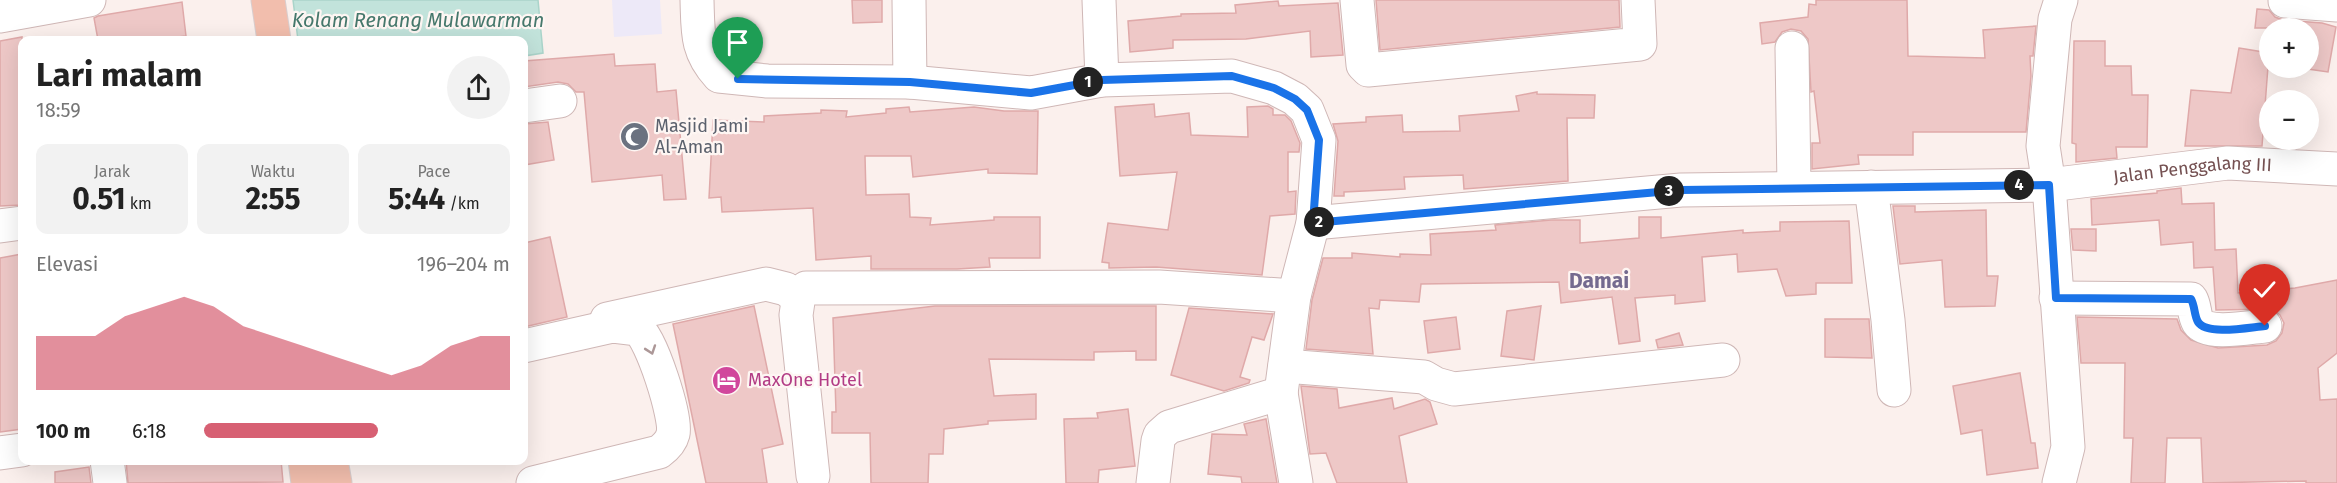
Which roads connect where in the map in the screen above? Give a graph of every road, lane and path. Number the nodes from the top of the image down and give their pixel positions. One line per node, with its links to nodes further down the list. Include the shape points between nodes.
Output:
1 (89, 0): 11 (street)
2 (268, 0): 12 (main road)
3 (697, 0): 15 (street, via 699,40 705,60 719,76 766,81)
4 (909, 0): 15 (street)
5 (1099, 0): 14 (street)
6 (1357, 0): 7 (street, via 1363,65 1368,70 1640,44)
7 (1638, 0)
8 (2061, 0): 19 (street, via 2055,19 2043,146)
9 (2285, 2): 10 (street)
10 (2337, 5)
11 (0, 16)
12 (273, 36)
13 (1791, 48): 21 (street)
14 (1102, 80): 15 (street, via 1031,93); 22 (street, via 1232,76 1274,88 1295,99 1307,110 1319,140)
15 (910, 82)
16 (560, 101): 17 (street)
17 (528, 105)
18 (2337, 169): 19 (street, Jalan Penggalang III, via 2228,164)
19 (2049, 185): 20 (street, Jalan Penggalang III); 27 (street)
20 (1871, 187): 21 (street, Jalan Penggalang III); 33 (street)
21 (1794, 188): 22 (street, Jalan Penggalang III, via 1681,190)
22 (1313, 223): 25 (street)
23 (18, 224): 24 (street)
24 (0, 226)
25 (1294, 296): 26 (street, via 1159,287 1043,286 806,288); 32 (street)
26 (798, 298): 29 (street, via 786,289 766,284); 39 (street, via 796,315)
27 (2056, 298): 28 (street, via 2191,299 2198,322 2205,327 2222,330); 46 (street, via 2068,447)
28 (2265, 326)
29 (528, 337)
30 (528, 345): 43 (street, one-way to 43, via 613,326 638,328 648,341 674,423 671,441 659,452)
31 (1723, 360): 32 (street, via 1454,389 1424,376)
32 (1282, 380): 44 (street, via 1169,427 1158,441); 45 (street)
33 (1894, 390)
34 (18, 451): 35 (street)
35 (0, 453)
36 (108, 465): 40 (street)
37 (306, 465): 41 (main road)
38 (333, 465): 42 (main road)
39 (813, 476)
40 (111, 483)
41 (308, 483)
42 (335, 483)
43 (533, 483)
44 (1153, 483)
45 (1296, 483)
46 (2059, 483)

